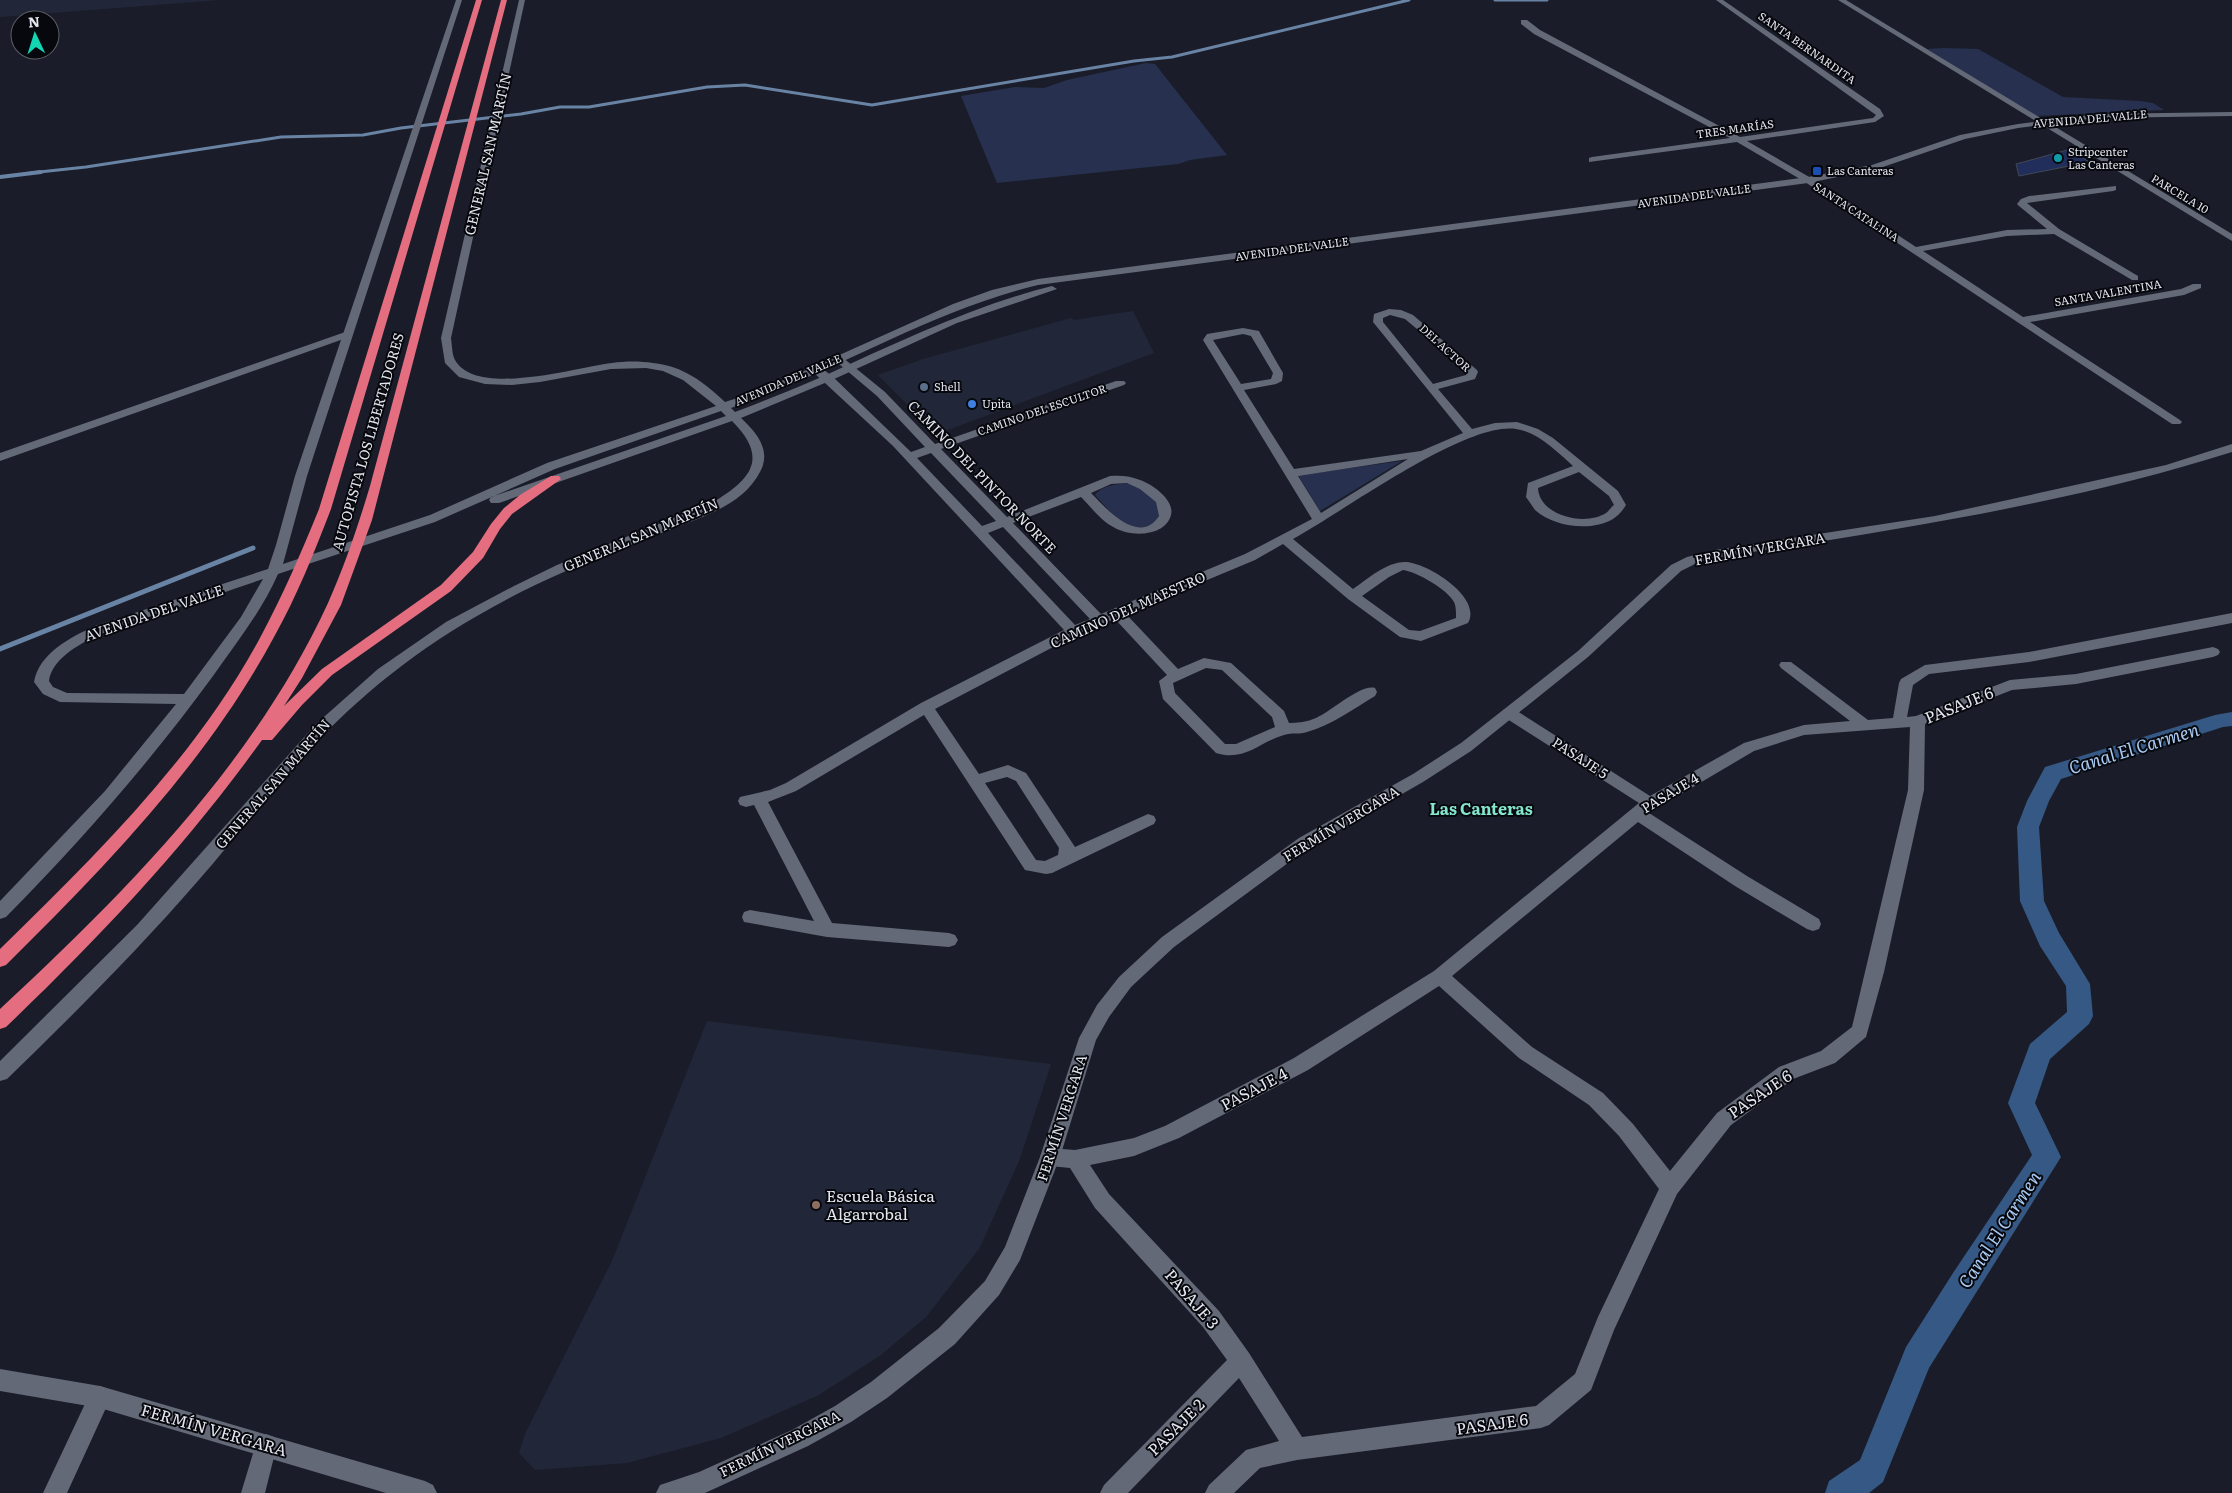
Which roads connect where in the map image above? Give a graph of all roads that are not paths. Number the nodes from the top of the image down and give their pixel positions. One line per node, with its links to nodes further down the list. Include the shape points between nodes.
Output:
1 (459, 0): 22 (street)
2 (479, 0): 73 (highway, AUTOPISTA LOS LIBERTADORES, via 325,509 282,614 230,700 160,791 93,867)
3 (504, 0): 64 (highway, AUTOPISTA LOS LIBERTADORES, via 385,453 353,558 304,662 264,725)
4 (522, 0): 30 (street, GENERAL SAN MARTÍN, via 446,338 449,362 469,377 507,382 547,379 614,366 659,366 688,377)
5 (1719, 0): 9 (street, SANTA BERNARDITA)
6 (1841, 0): 10 (street, PARCELA 10)
7 (1524, 22): 11 (street, SANTA CATALINA, via 1537,32)
8 (2232, 114): 10 (street, AVENIDA DEL VALLE, via 2119,115)
9 (1880, 116): 11 (street, TRES MARÍAS, via 1875,120)
10 (2040, 122): 13 (street, AVENIDA DEL VALLE, via 1964,137 1874,167); 16 (street, PARCELA 10)
11 (1740, 140): 12 (street, TRES MARÍAS); 13 (street, SANTA CATALINA)
12 (1592, 160)
13 (1808, 180): 17 (street, SANTA CATALINA); 18 (street, AVENIDA DEL VALLE)
14 (2113, 188): 15 (street, via 2024,201 2025,208)
15 (2056, 231): 17 (street, via 2000,234); 19 (street)
16 (2232, 238)
17 (1913, 250): 21 (street, SANTA CATALINA)
18 (1151, 268): 23 (street, AVENIDA DEL VALLE, via 1060,278 996,292 956,306); 25 (street, AVENIDA DEL VALLE, via 1056,288 994,306 931,330)
19 (2135, 278)
20 (2197, 286): 21 (street, SANTA VALENTINA, via 2184,292)
21 (2021, 320): 32 (street, SANTA CATALINA)
22 (348, 334): 37 (street); 57 (street, via 275,567 246,619)
23 (838, 359): 24 (street, AVENIDA DEL VALLE); 25 (street, CAMINO DEL PINTOR NORTE)
24 (816, 369): 26 (street); 30 (street, AVENIDA DEL VALLE)
25 (847, 369): 26 (street, AVENIDA DEL VALLE); 34 (street, CAMINO DEL PINTOR NORTE, via 881,394)
26 (828, 378): 31 (street, AVENIDA DEL VALLE); 38 (street)
27 (1120, 383): 34 (street, CAMINO DEL ESCULTOR)
28 (1237, 388): 28 (street, via 1208,340 1211,336 1243,331 1255,333 1278,373 1276,380); 40 (street)
29 (1431, 388): 29 (street, DEL ACTOR, via 1465,380 1473,372 1405,314 1389,312 1378,316 1378,322); 33 (street)
30 (722, 406): 31 (street, GENERAL SAN MARTÍN); 43 (street, AVENIDA DEL VALLE, via 551,466)
31 (734, 417): 41 (street, AVENIDA DEL VALLE); 76 (street, GENERAL SAN MARTÍN, via 752,435 760,449 755,471 740,489 699,513 560,569 498,599 429,640 373,682 300,749 151,922)
32 (2176, 422)
33 (1470, 434): 36 (street, CAMINO DEL MAESTRO); 39 (street, CAMINO DEL MAESTRO, via 1495,426 1517,425 1549,440)
34 (933, 448): 38 (street, CAMINO DEL ESCULTOR); 45 (street, CAMINO DEL PINTOR NORTE)
35 (2232, 448): 59 (street, FERMÍN VERGARA, via 2169,468 1935,520 1692,560 1670,573 1583,654)
36 (1426, 453): 40 (street, CAMINO DEL MAESTRO); 44 (street, CAMINO DEL MAESTRO)
37 (0, 457)
38 (908, 457): 46 (street)
39 (1580, 467): 39 (street, CAMINO DEL MAESTRO, via 1532,486 1530,493 1533,501 1548,512 1570,522 1598,523 1617,511 1620,505 1614,494)
40 (1291, 473): 44 (street)
41 (555, 479): 43 (street, AVENIDA DEL VALLE); 64 (highway, via 508,511 473,561 446,588 348,655 308,690)
42 (1083, 492): 42 (street, via 1116,524 1127,529 1140,531 1161,523 1163,502 1143,484 1114,479); 45 (street)
43 (431, 519): 57 (street, AVENIDA DEL VALLE, via 116,623 64,648 52,660 41,680 46,689 65,698)
44 (1319, 520): 47 (street, CAMINO DEL MAESTRO)
45 (1004, 522): 46 (street); 51 (street, CAMINO DEL PINTOR NORTE)
46 (979, 532): 52 (street)
47 (1285, 539): 48 (street); 49 (street, CAMINO DEL MAESTRO)
48 (1353, 596): 48 (street, via 1405,634 1421,636 1463,620 1460,599 1418,569 1403,566)
49 (1118, 614): 51 (street, CAMINO DEL MAESTRO); 55 (street)
50 (2232, 618): 60 (street, PASAJE 6, via 2029,657 1925,670 1906,683)
51 (1100, 621): 52 (street, CAMINO DEL MAESTRO)
52 (1073, 631): 58 (street, CAMINO DEL MAESTRO)
53 (2213, 652): 60 (street, PASAJE 6, via 2076,679 2010,685)
54 (1786, 665): 61 (street)
55 (1176, 676): 62 (street, via 1204,663 1226,666 1280,715); 62 (street, via 1166,681 1168,695 1222,749 1238,750)
56 (1370, 692): 62 (street, via 1322,722 1304,728)
57 (188, 700): 68 (street, via 93,816)
58 (926, 707): 63 (street); 71 (street, CAMINO DEL MAESTRO, via 791,787 753,800)
59 (1509, 713): 65 (street, PASAJE 5); 77 (street, FERMÍN VERGARA, via 1443,763 1305,842 1146,960 1114,996 1088,1038)
60 (1908, 722): 61 (street, PASAJE 4); 79 (street, PASAJE 6, via 1916,790 1860,1031 1828,1058 1786,1073 1724,1119)
61 (1865, 725): 65 (street, PASAJE 4, via 1804,730 1749,747)
62 (1283, 729)
63 (974, 781): 67 (street, via 1031,865 1046,868); 67 (street, via 1008,771 1021,777 1067,847)
64 (212, 796): 75 (highway, AUTOPISTA LOS LIBERTADORES, via 105,918)
65 (1644, 808): 70 (street, PASAJE 5, via 1741,881); 74 (street, PASAJE 4)
66 (1148, 820): 67 (street)
67 (1065, 859)
68 (0, 912)
69 (750, 917): 71 (street)
70 (1813, 924)
71 (827, 930): 72 (street)
72 (949, 940)
73 (0, 960)
74 (1440, 976): 78 (street, PASAJE 4, via 1301,1064 1172,1132 1134,1147); 79 (street, via 1516,1044 1596,1099 1620,1122)
75 (0, 1021)
76 (0, 1073)
77 (1050, 1157): 78 (street, PASAJE 4); 85 (street, FERMÍN VERGARA, via 1014,1253 980,1303 947,1336 843,1414)
78 (1076, 1159): 80 (street, PASAJE 3, via 1102,1201 1211,1319)
79 (1670, 1187): 84 (street, PASAJE 6, via 1583,1382 1541,1417)
80 (1241, 1361): 84 (street, PASAJE 3); 90 (street, PASAJE 2)
81 (0, 1380): 82 (street, FERMÍN VERGARA)
82 (100, 1397): 83 (street, FERMÍN VERGARA); 86 (street)
83 (266, 1445): 87 (street); 88 (street, FERMÍN VERGARA)
84 (1297, 1449): 91 (street, PASAJE 6, via 1254,1458)
85 (701, 1488): 89 (street, FERMÍN VERGARA)
86 (55, 1493)
87 (253, 1493)
88 (425, 1493)
89 (668, 1493)
90 (1112, 1493)
91 (1217, 1493)

